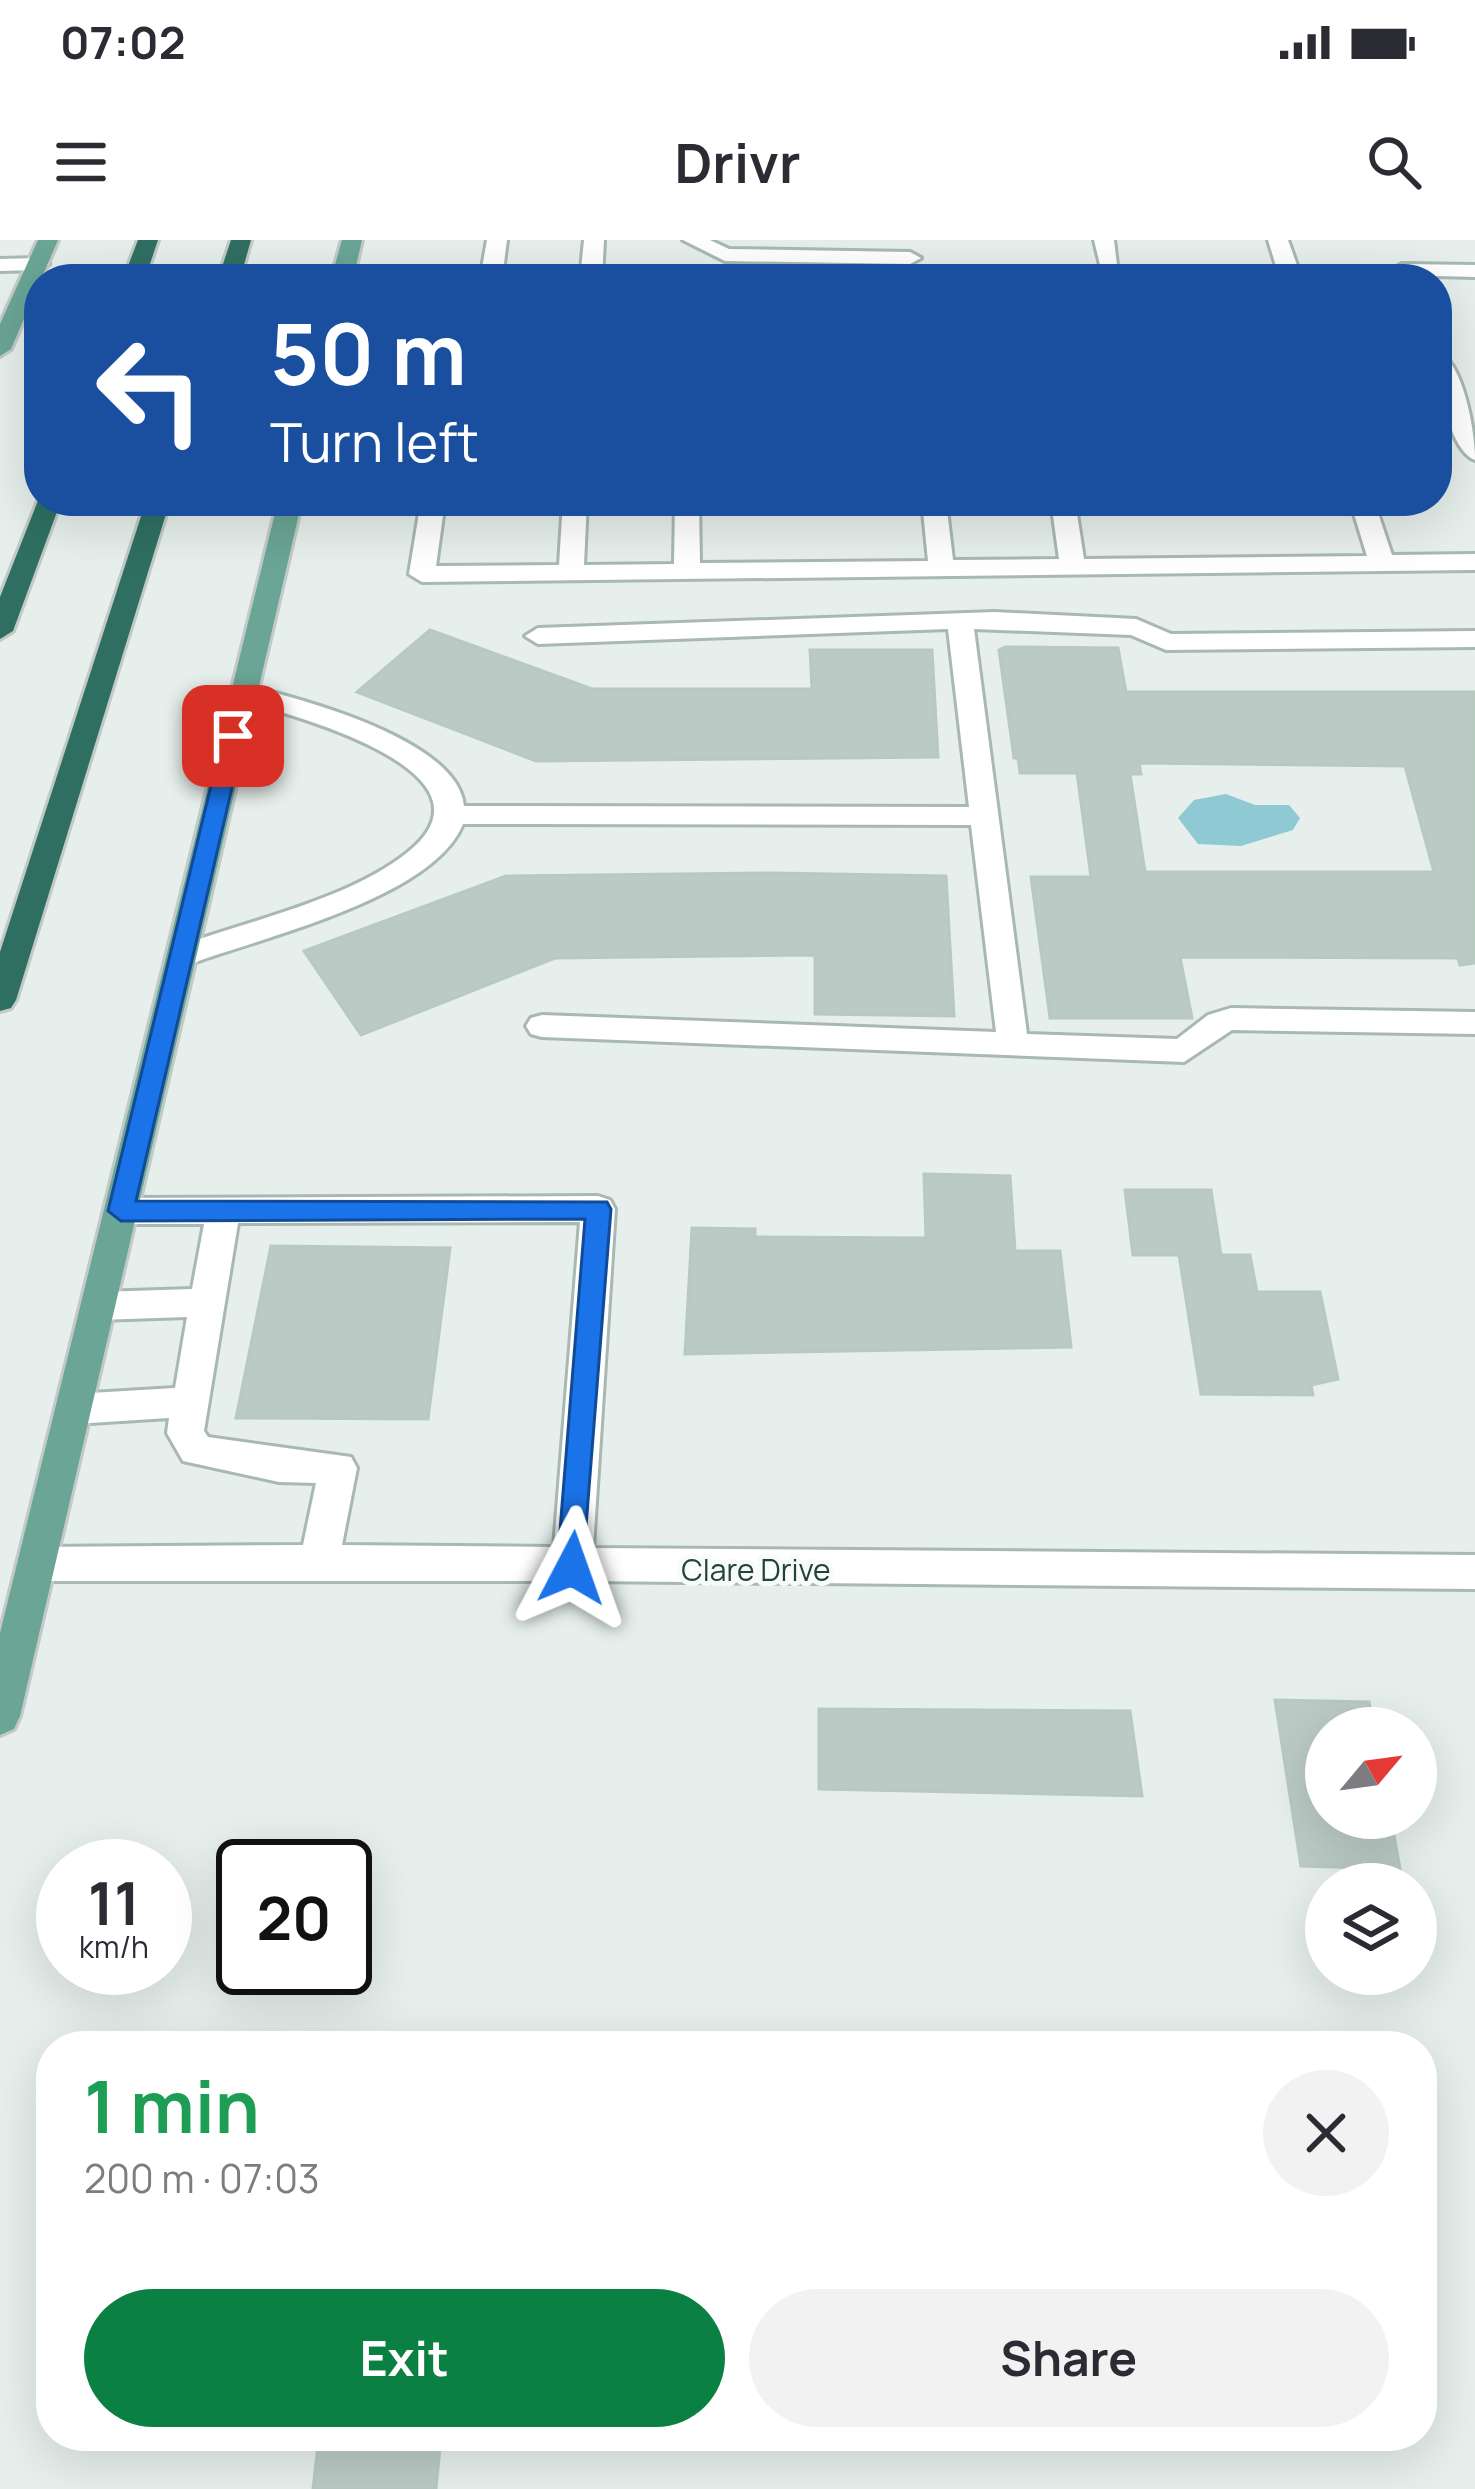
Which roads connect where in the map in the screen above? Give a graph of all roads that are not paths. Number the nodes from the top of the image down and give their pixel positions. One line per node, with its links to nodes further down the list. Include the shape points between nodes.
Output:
1 (693, 240): 2 (street, via 725,255)
2 (910, 258)
3 (24, 296): 4 (main road)
4 (0, 349)
5 (1452, 396): 6 (street)
6 (1475, 454)
7 (44, 516): 23 (highway)
8 (153, 516): 30 (highway)
9 (286, 516): 26 (main road)
10 (431, 516): 21 (street, via 422,574)
11 (574, 516): 21 (street)
12 (687, 516): 20 (street)
13 (936, 516): 19 (street)
14 (1065, 516): 18 (street)
15 (1367, 516): 17 (street)
16 (1475, 562): 17 (street)
17 (1382, 563): 18 (street)
18 (1072, 567): 19 (street)
19 (941, 568): 20 (street)
20 (687, 571): 21 (street)
21 (571, 572)
22 (960, 621): 24 (street); 25 (street, via 1136,627 1166,642); 28 (street)
23 (0, 631)
24 (538, 636)
25 (1475, 639)
26 (244, 693): 27 (street, via 373,734 431,770); 29 (main road)
27 (452, 815): 28 (street); 29 (street, via 442,838 386,879)
28 (984, 816): 33 (street)
29 (182, 956): 34 (main road)
30 (0, 1000)
31 (1475, 1023): 33 (street, via 1231,1019 1184,1052)
32 (542, 1026): 33 (street)
33 (1013, 1046)
34 (121, 1211): 35 (street); 37 (main road)
35 (223, 1211): 36 (street); 42 (street, via 598,1209)
36 (206, 1303): 37 (street); 38 (street)
37 (99, 1306): 39 (main road)
38 (190, 1402): 39 (street); 40 (street, via 185,1432 196,1450 338,1468)
39 (74, 1408): 41 (main road)
40 (320, 1562): 41 (street, Clare Drive); 42 (street, Clare Drive)
41 (36, 1564): 44 (main road)
42 (572, 1568): 43 (street, Clare Drive)
43 (1475, 1572)
44 (0, 1716)

